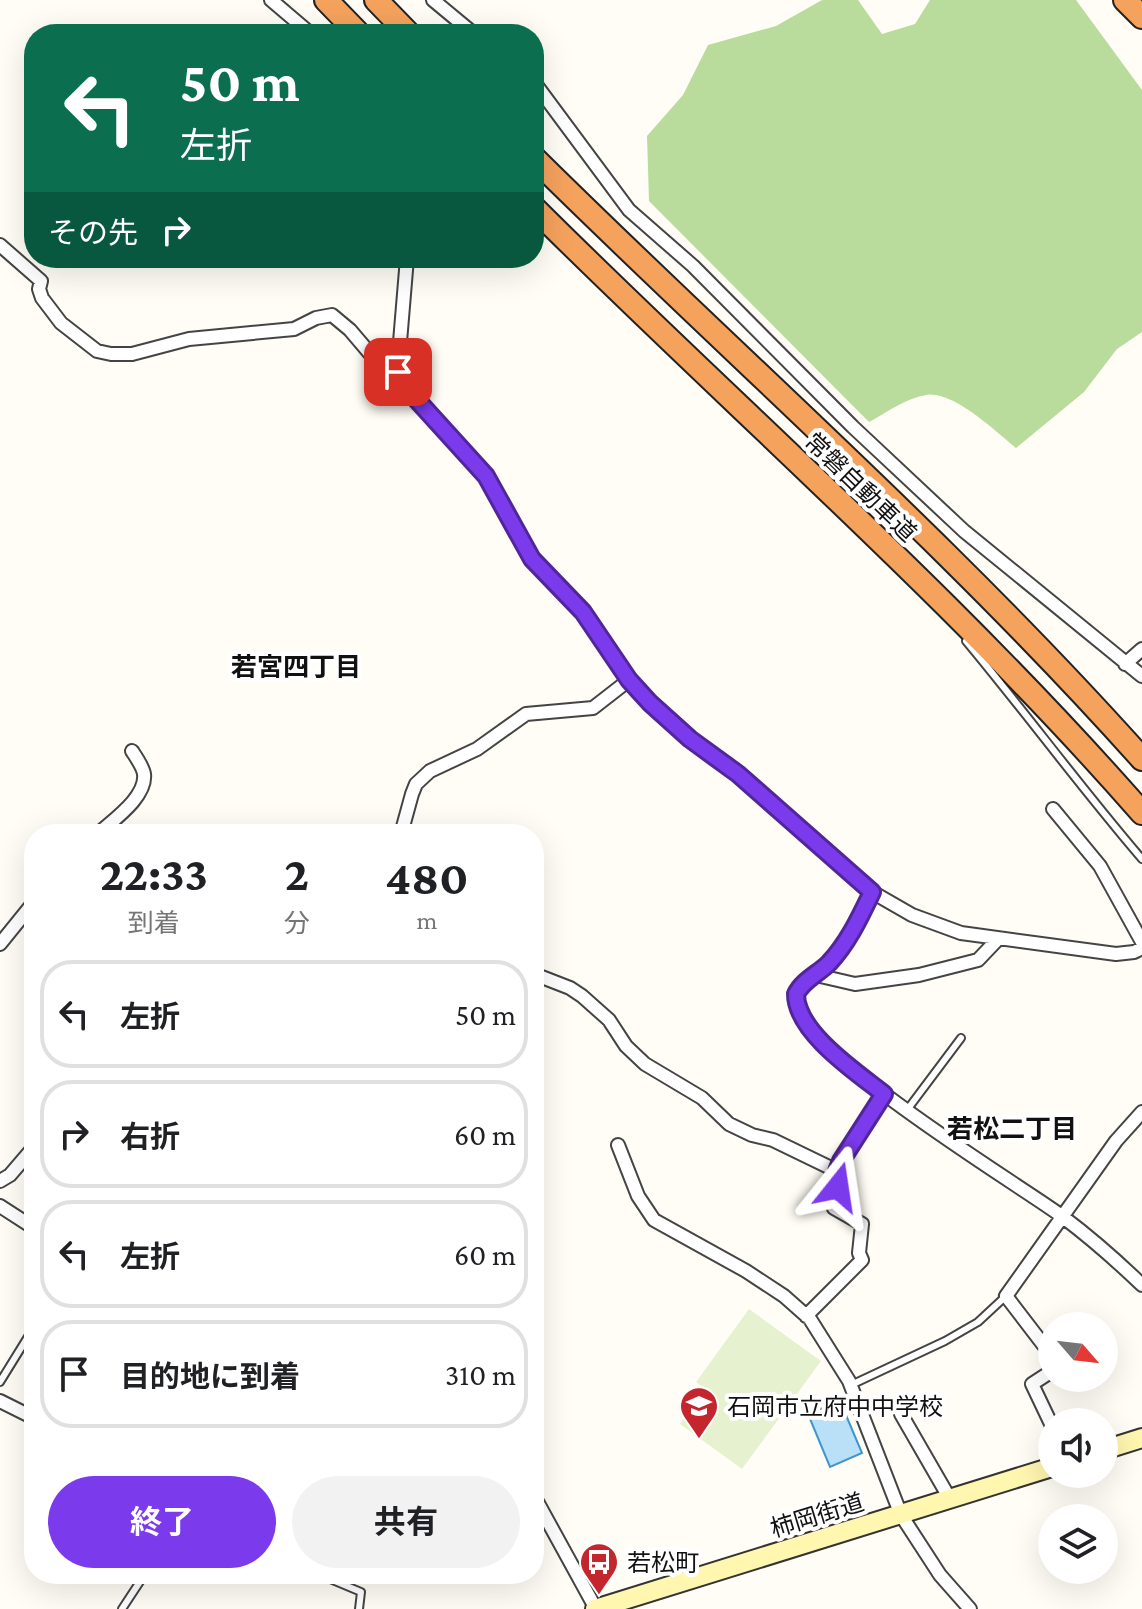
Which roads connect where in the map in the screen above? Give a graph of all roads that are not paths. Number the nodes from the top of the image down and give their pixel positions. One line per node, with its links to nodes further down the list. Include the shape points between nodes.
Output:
1 (271, 0): 7 (street)
2 (326, 0): 8 (highway)
3 (376, 0): 9 (highway)
4 (433, 0): 10 (street)
5 (1125, 0): 6 (highway)
6 (1142, 17)
7 (299, 24)
8 (349, 24)
9 (399, 24)
10 (462, 24)
11 (544, 95): 21 (street, via 629,210 964,531)
12 (544, 168): 25 (highway, 常磐自動車道, via 919,529)
13 (544, 218): 19 (highway, 常磐自動車道)
14 (0, 245): 15 (street)
15 (24, 266)
16 (26, 268): 18 (street, via 41,281 48,308 97,351 132,354 189,339 294,329 332,315)
17 (406, 268): 18 (street)
18 (397, 378): 23 (street, via 486,476 532,559 583,612)
19 (894, 554): 27 (highway, 常磐自動車道, via 1067,728); 30 (lane)
20 (1142, 649): 21 (street)
21 (1125, 664): 22 (street)
22 (1142, 676)
23 (629, 680): 29 (street, via 593,708 526,714 477,749 430,771 416,784); 31 (street, via 670,722)
24 (132, 751): 28 (street, via 144,774 141,787)
25 (1142, 757)
26 (1053, 809): 34 (street, via 1100,866)
27 (1142, 813)
28 (108, 824)
29 (404, 824)
30 (1142, 859)
31 (872, 892): 33 (street, via 912,915 961,933); 37 (street, via 840,950)
32 (24, 914): 35 (street)
33 (998, 939): 36 (street, via 1116,954); 37 (street, via 978,960 919,975 855,984)
34 (1142, 942)
35 (0, 944)
36 (1142, 948)
37 (816, 975): 40 (street, via 796,994 806,1026)
38 (544, 977): 45 (street, via 582,996 645,1064 702,1098 729,1124)
39 (961, 1038): 41 (lane)
40 (884, 1094): 41 (street); 45 (street)
41 (907, 1110): 48 (street)
42 (1142, 1112): 48 (street)
43 (618, 1145): 52 (street, via 638,1196 654,1220 746,1271)
44 (24, 1159): 46 (street)
45 (837, 1171): 52 (street, via 834,1208 862,1224 862,1260)
46 (0, 1181)
47 (0, 1206): 49 (street)
48 (1063, 1216): 50 (street); 51 (street)
49 (24, 1222)
50 (1142, 1285)
51 (1006, 1296): 53 (street); 57 (lane, via 978,1322 945,1341)
52 (806, 1316): 57 (street)
53 (1038, 1338)
54 (24, 1343): 56 (lane)
55 (1038, 1380): 59 (street, via 1032,1384)
56 (0, 1382)
57 (851, 1385): 67 (street)
58 (0, 1401): 60 (street)
59 (1043, 1408)
60 (24, 1413)
61 (901, 1414): 65 (street)
62 (1142, 1438): 63 (street)
63 (1118, 1446)
64 (1038, 1471): 65 (street, 柿岡街道)
65 (950, 1499): 67 (street, 柿岡街道)
66 (544, 1514): 72 (street)
67 (901, 1515): 72 (street, 柿岡街道); 73 (street, via 940,1575)
68 (138, 1584): 70 (lane)
69 (342, 1584): 71 (lane, via 361,1592)
70 (122, 1609)
71 (359, 1609)
72 (596, 1609)
73 (970, 1609)

